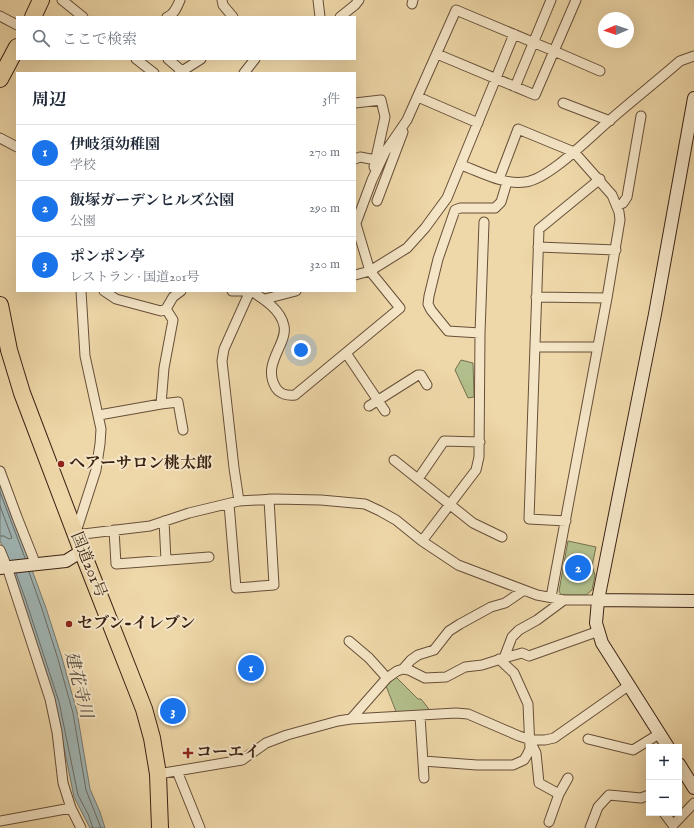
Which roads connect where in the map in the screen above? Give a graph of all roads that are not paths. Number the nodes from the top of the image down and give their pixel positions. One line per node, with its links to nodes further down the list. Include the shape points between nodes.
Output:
1 (41, 0): 10 (highway)
2 (62, 0): 11 (street)
3 (180, 0): 12 (street)
4 (222, 0): 13 (street)
5 (318, 0): 14 (street)
6 (359, 0): 15 (street)
7 (550, 0): 18 (street)
8 (576, 0): 20 (street)
9 (0, 16): 16 (street)
10 (33, 16)
11 (82, 16)
12 (171, 16)
13 (232, 16)
14 (320, 16)
15 (341, 16)
16 (16, 25)
17 (514, 34): 18 (street); 21 (street, via 456,10); 31 (street)
18 (533, 42): 20 (street); 33 (street)
19 (16, 49): 32 (highway)
20 (554, 51): 27 (street); 33 (street, via 534,95)
21 (437, 54): 31 (street); 34 (street)
22 (694, 56): 40 (street, via 680,61)
23 (137, 60): 28 (street)
24 (169, 60): 29 (street)
25 (199, 60): 29 (street)
26 (254, 60): 30 (street)
27 (600, 71)
28 (153, 72)
29 (180, 72)
30 (245, 72)
31 (496, 79): 33 (street); 42 (street)
32 (0, 80)
33 (515, 87)
34 (418, 97): 39 (street); 42 (street)
35 (694, 98): 41 (street)
36 (356, 103): 47 (street, via 380,100 385,117)
37 (563, 103): 40 (street)
38 (642, 116): 53 (street, via 626,197 623,203)
39 (408, 120): 50 (street, via 385,152); 52 (street)
40 (610, 121): 45 (street)
41 (692, 121): 105 (street)
42 (478, 123): 48 (street)
43 (0, 138): 44 (street)
44 (16, 146)
45 (574, 152): 49 (street); 51 (street, via 533,181); 51 (street, via 518,129)
46 (356, 159): 47 (street)
47 (376, 160): 50 (street)
48 (461, 165): 51 (street); 59 (street, via 447,198 425,228 407,248)
49 (600, 179): 53 (street); 57 (street, via 539,229)
50 (372, 180): 54 (street)
51 (503, 180): 72 (street, via 502,202 495,208 455,210 438,259 429,296 428,304 431,310 448,331)
52 (377, 201)
53 (617, 206): 58 (street, via 620,220)
54 (356, 220)
55 (484, 222): 72 (street)
56 (356, 226): 59 (street)
57 (538, 247): 58 (street); 67 (street)
58 (616, 250): 68 (street)
59 (370, 271): 60 (street); 75 (street, via 400,308)
60 (356, 275)
61 (81, 292): 80 (street, via 85,356)
62 (105, 292): 71 (street, via 116,300 161,311)
63 (179, 292): 71 (street)
64 (250, 292): 87 (street, via 224,349 222,361)
65 (252, 292): 69 (street)
66 (292, 292): 69 (street)
67 (536, 296): 68 (street); 73 (street)
68 (607, 298): 74 (street)
69 (265, 299): 75 (street, via 279,314 285,328 273,362 272,373 273,383 284,395 295,395)
70 (0, 305): 93 (highway, 国道201号, via 9,350 22,393)
71 (166, 309): 77 (street, via 173,320 164,368)
72 (480, 332): 82 (street)
73 (535, 347): 74 (street); 90 (street, via 529,519)
74 (597, 347): 90 (street)
75 (346, 353): 78 (street)
76 (426, 385): 78 (street, via 421,375 418,375)
77 (161, 404): 80 (street); 81 (street, via 178,402)
78 (373, 404): 79 (street)
79 (385, 411)
80 (99, 415): 93 (street, via 101,429 96,470)
81 (184, 430)
82 (480, 442): 85 (street, via 444,441); 89 (street, via 476,470)
83 (394, 460): 85 (street)
84 (0, 471): 100 (street)
85 (418, 479): 89 (street)
86 (269, 499): 87 (street); 88 (street, via 274,585 236,588); 95 (street, via 365,504 396,520)
87 (239, 502): 88 (street)
88 (229, 504): 91 (street)
89 (450, 505): 94 (street, via 473,523); 95 (street)
90 (566, 520): 103 (street)
91 (164, 521): 92 (street, via 150,526); 99 (street)
92 (114, 530): 93 (street); 99 (street, via 116,564)
93 (76, 535): 97 (highway, 国道201号)
94 (502, 537)
95 (422, 541): 102 (street, via 458,565)
96 (0, 550): 101 (street)
97 (82, 552): 100 (street, via 66,560); 122 (highway, 国道201号, via 144,709)
98 (209, 557): 99 (street)
99 (166, 560)
100 (35, 565): 101 (street)
101 (5, 567): 129 (street, via 50,699 64,783)
102 (524, 590): 103 (street); 110 (street, via 505,603 490,607 449,631 434,650 418,655)
103 (551, 597): 104 (street)
104 (564, 600): 105 (street); 109 (street, via 519,630 512,637)
105 (598, 600): 106 (street); 107 (street, via 596,623)
106 (694, 601)
107 (599, 631): 109 (street, via 530,656 522,653); 112 (street, via 602,643)
108 (349, 641): 111 (street)
109 (501, 658): 110 (street, via 482,665 465,667 446,677 425,678); 116 (street, via 514,674 528,704)
110 (404, 669): 111 (street)
111 (387, 678): 114 (street)
112 (628, 686): 115 (street); 116 (street, via 554,738)
113 (420, 716): 114 (street); 116 (street, via 468,714); 119 (street)
114 (351, 719): 121 (street, via 287,735 266,743 242,760)
115 (659, 734): 117 (street, via 634,750); 118 (street)
116 (529, 739): 119 (street, via 528,755 513,765 477,766); 126 (street, via 536,753 539,783)
117 (588, 740)
118 (666, 744)
119 (423, 760): 123 (street)
120 (682, 769): 125 (street)
121 (177, 771): 122 (street); 136 (street)
122 (158, 774): 135 (highway, 国道201号)
123 (424, 778)
124 (568, 778): 126 (street)
125 (694, 788)
126 (559, 794): 132 (street)
127 (646, 796): 137 (street, via 641,798 609,794 598,807)
128 (694, 803): 133 (street)
129 (71, 808): 131 (street); 134 (street)
130 (666, 816): 133 (street)
131 (0, 821)
132 (549, 822)
133 (672, 827)
134 (81, 828)
135 (160, 828)
136 (200, 828)
137 (590, 828)

